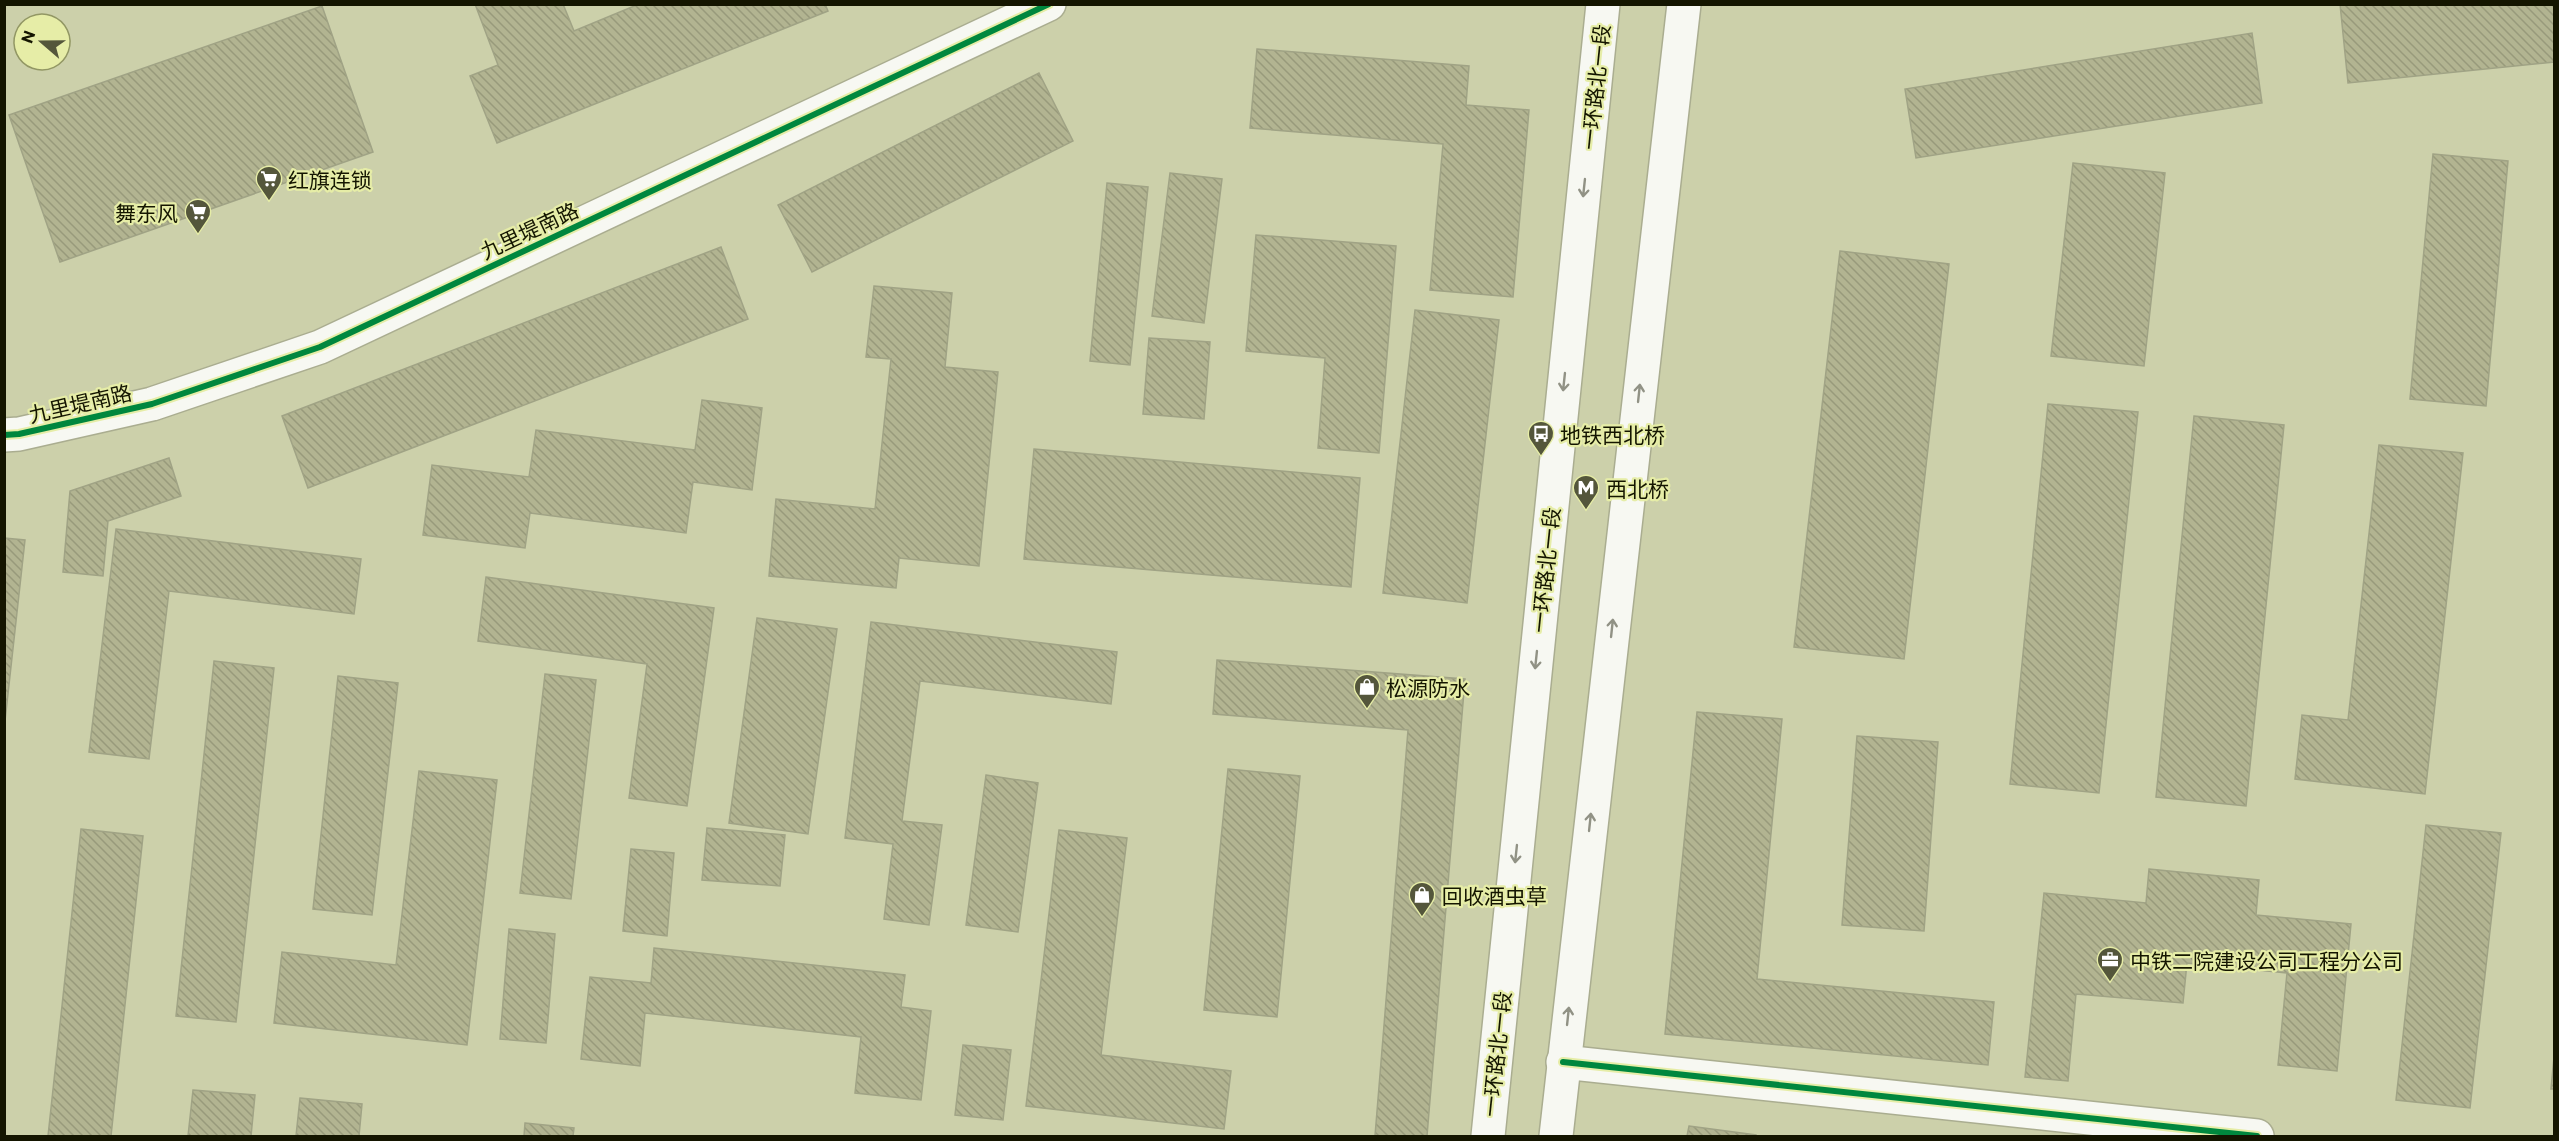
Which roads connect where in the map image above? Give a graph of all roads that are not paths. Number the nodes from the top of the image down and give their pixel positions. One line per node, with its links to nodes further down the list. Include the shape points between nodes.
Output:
1 (1049, 4): 4 (main road, 九里堤南路, via 320,347 152,404)
2 (1603, 4): 6 (main road, 一环路北一段, one-way to 6)
3 (1683, 6): 5 (main road, one-way to 3)
4 (4, 435)
5 (1563, 1062): 7 (main road); 8 (main road)
6 (1488, 1137)
7 (1556, 1137)
8 (2257, 1137)

